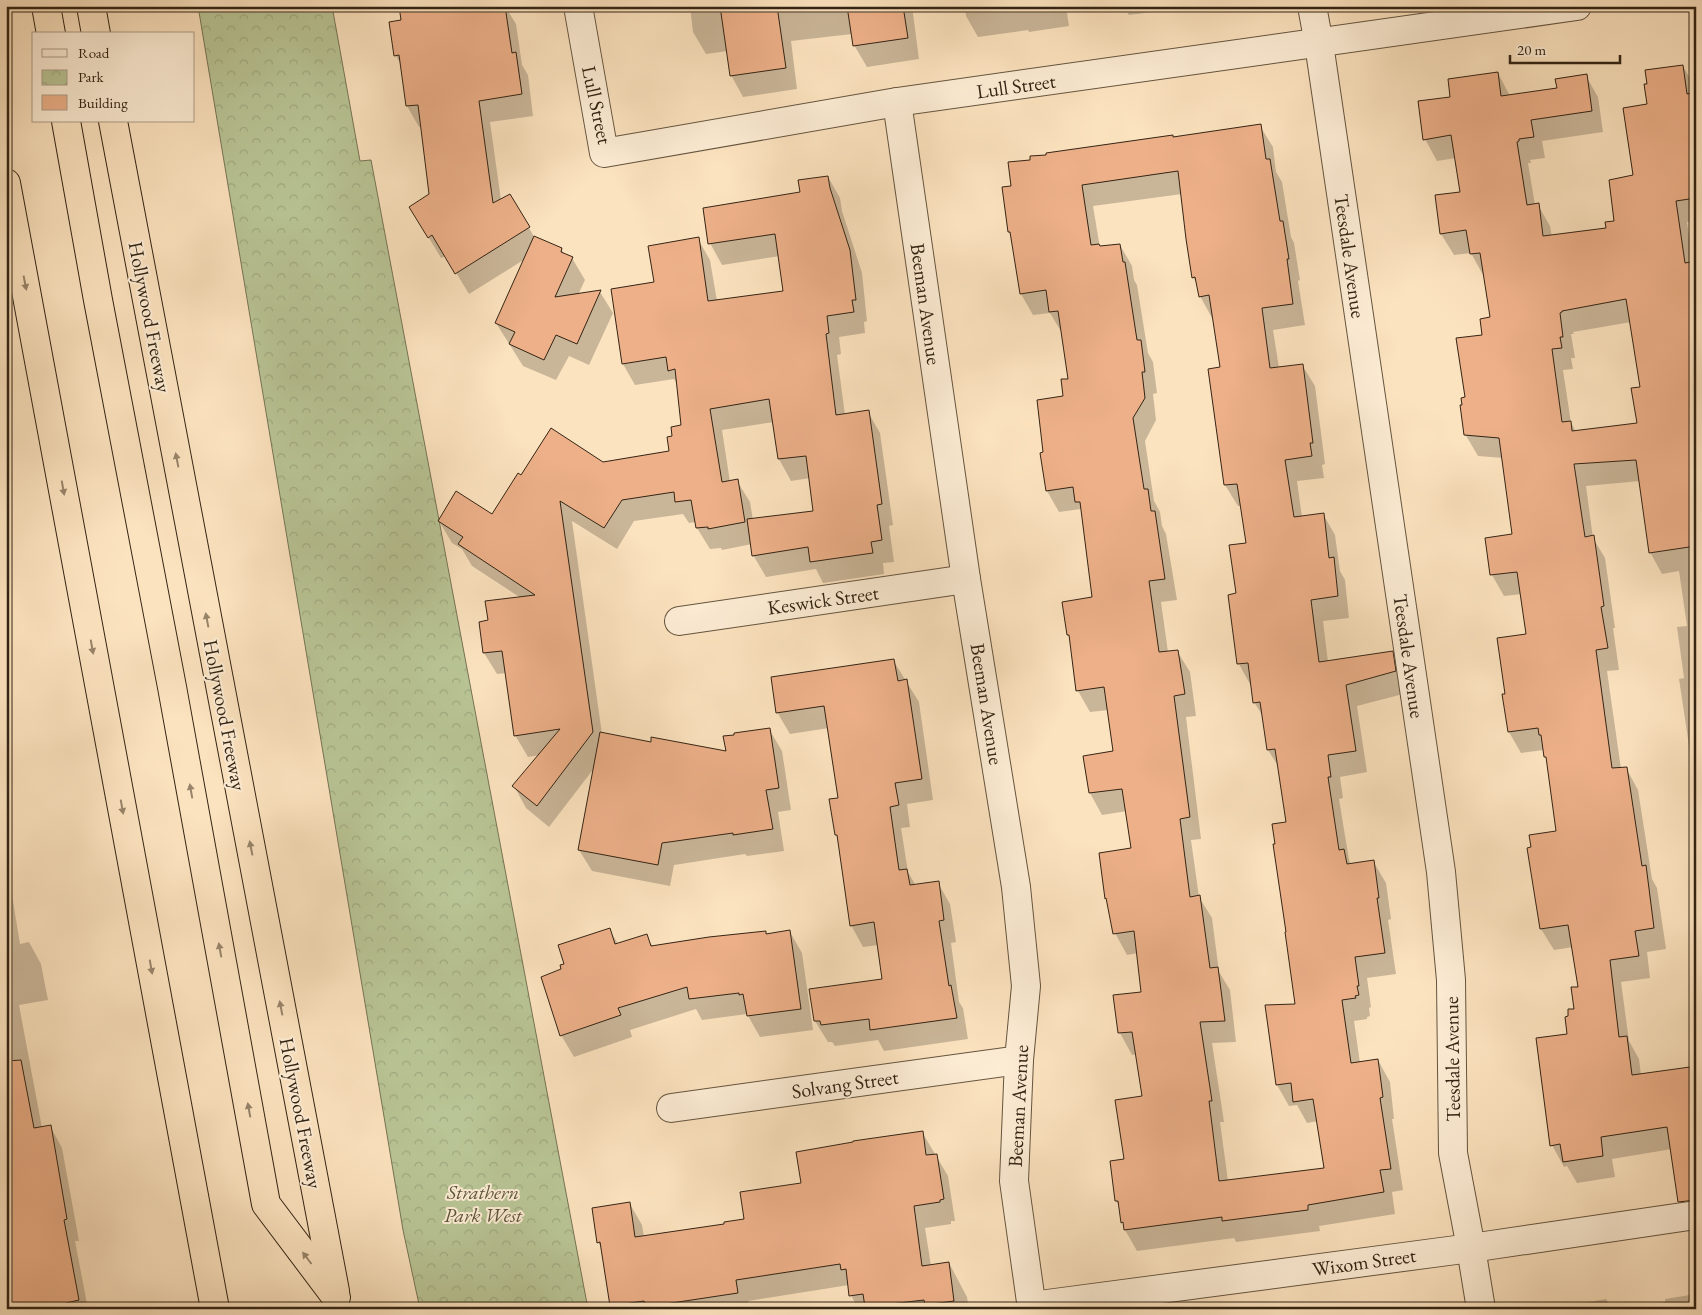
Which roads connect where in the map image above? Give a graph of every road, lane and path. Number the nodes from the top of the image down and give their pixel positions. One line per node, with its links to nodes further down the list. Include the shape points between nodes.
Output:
1 (46, 6): 6 (highway)
2 (91, 6): 7 (highway)
3 (578, 6): 9 (street, Lull Street, via 604,152)
4 (1312, 6): 8 (street, Teesdale Avenue)
5 (1577, 6): 8 (street, Lull Street)
6 (51, 32)
7 (96, 32)
8 (1319, 44): 9 (street, Lull Street); 18 (street, Teesdale Avenue, via 1441,872 1450,980 1453,1153)
9 (897, 102): 13 (street, Beeman Avenue)
10 (66, 122): 19 (highway, one-way to 10, via 266,1204)
11 (112, 122): 19 (highway, Hollywood Freeway, one-way to 11)
12 (6, 183): 20 (highway, one-way to 20)
13 (966, 579): 14 (street, Keswick Street); 15 (street, Beeman Avenue, via 1016,887 1026,986)
14 (679, 621)
15 (1019, 1060): 16 (street, Solvang Street); 21 (street, Beeman Avenue, via 1014,1180)
16 (671, 1108)
17 (1696, 1215): 18 (street, Wixom Street)
18 (1472, 1248): 21 (street, Wixom Street); 22 (street, Teesdale Avenue)
19 (337, 1303)
20 (215, 1307)
21 (1032, 1308)
22 (1481, 1309)

